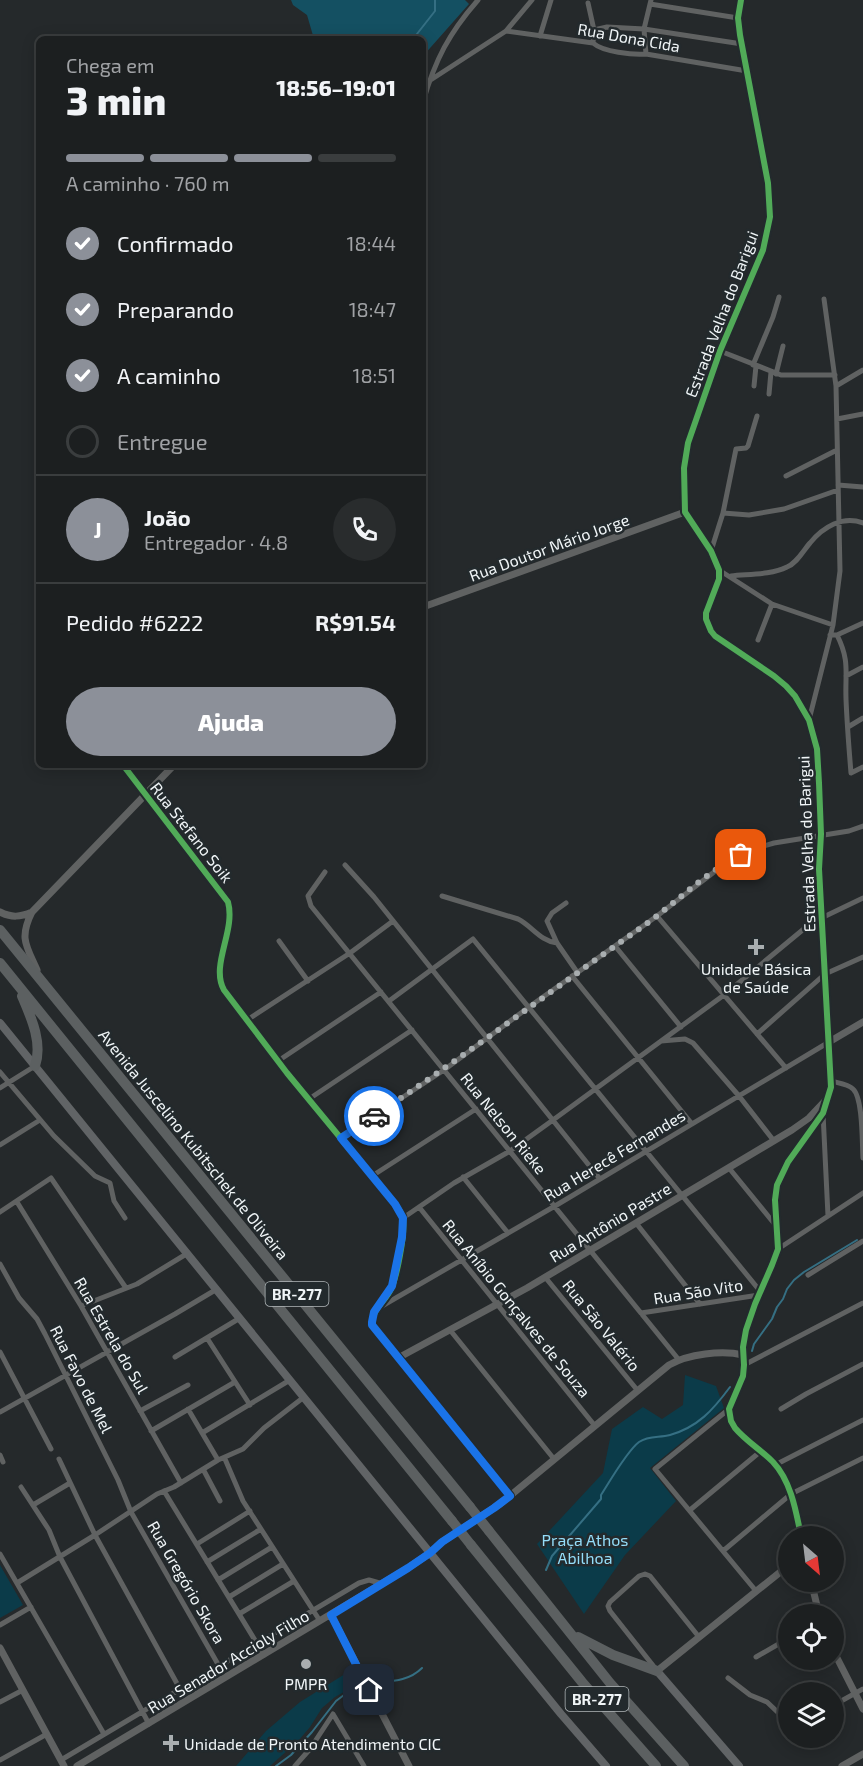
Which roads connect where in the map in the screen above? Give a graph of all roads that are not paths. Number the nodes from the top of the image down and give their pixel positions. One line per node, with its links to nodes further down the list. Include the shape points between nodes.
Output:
1 (478, 0): 16 (street, via 451,35)
2 (532, 0): 10 (street)
3 (551, 0): 11 (street)
4 (741, 0): 7 (street, Estrada Velha do Barigui)
5 (650, 2): 7 (street); 8 (street)
6 (588, 3): 9 (street)
7 (738, 18): 13 (street, Estrada Velha do Barigui)
8 (644, 29): 9 (street); 13 (street); 14 (street)
9 (594, 30): 12 (street)
10 (506, 31): 11 (street, Rua Dona Cida); 16 (street)
11 (540, 36): 12 (street, Rua Dona Cida)
12 (593, 43): 14 (street, Rua Dona Cida, via 598,48)
13 (742, 44): 15 (street, Estrada Velha do Barigui)
14 (646, 54): 15 (street, Rua Dona Cida)
15 (747, 71): 21 (street, Estrada Velha do Barigui, via 768,183 770,217 760,257)
16 (429, 81): 17 (street)
17 (426, 92)
18 (779, 297): 22 (street)
19 (824, 298): 25 (street)
20 (783, 345): 24 (street)
21 (720, 351): 22 (street); 36 (street, Estrada Velha do Barigui, via 688,444)
22 (755, 365): 24 (street); 26 (street)
23 (863, 370): 27 (street)
24 (774, 373): 25 (street); 28 (street)
25 (835, 375): 27 (street)
26 (754, 386)
27 (836, 386): 31 (street)
28 (769, 394)
29 (863, 414): 31 (street)
30 (757, 416): 37 (street, via 748,446 736,449)
31 (837, 419): 32 (street)
32 (837, 450): 33 (street); 35 (street)
33 (786, 476)
34 (863, 487): 35 (street)
35 (838, 488): 37 (street, via 784,509 748,515); 38 (street)
36 (685, 512): 40 (street); 44 (street, Rua Doutor Mário Jorge)
37 (723, 513): 40 (street)
38 (840, 521): 39 (street); 42 (street, via 812,541 790,567); 46 (street, via 840,571)
39 (863, 523)
40 (711, 551): 41 (street)
41 (719, 570): 42 (street); 53 (street, Estrada Velha do Barigui, via 706,613 711,632 786,686)
42 (731, 576): 43 (street)
43 (772, 604): 46 (street); 49 (street)
44 (426, 606)
45 (863, 623): 48 (street)
46 (832, 625): 47 (street)
47 (830, 635): 48 (street); 53 (street)
48 (837, 635): 51 (street, via 847,660)
49 (758, 640)
50 (863, 667): 51 (street)
51 (846, 676): 54 (street)
52 (863, 718): 54 (street)
53 (809, 720): 60 (street, Estrada Velha do Barigui, via 817,749)
54 (848, 727): 55 (street, via 851,773)
55 (863, 767)
56 (125, 768): 58 (street, Rua Stefano Soik)
57 (171, 768): 58 (street)
58 (145, 794): 67 (street); 88 (street, Rua Stefano Soik, via 228,902 230,921 220,982)
59 (863, 826): 60 (street)
60 (820, 834): 68 (street, via 774,843 725,863); 69 (street, Estrada Velha do Barigui)
61 (345, 865): 70 (street)
62 (325, 872): 75 (street, Rua Nelson Rieke, via 308,899)
63 (442, 896): 73 (street, via 518,919 544,940)
64 (863, 898): 69 (street)
65 (566, 903): 73 (street, via 547,921)
66 (0, 912): 67 (street, via 18,917)
67 (32, 912): 82 (street, via 24,937)
68 (657, 916): 74 (street); 85 (street)
69 (821, 916): 80 (street, Estrada Velha do Barigui); 85 (street)
70 (393, 921): 75 (street); 78 (street)
71 (0, 930): 82 (highway, Avenida Juscelino Kubitschek de Oliveira / BR-277)
72 (279, 941): 81 (street)
73 (557, 943): 79 (street)
74 (615, 946): 79 (street); 91 (street)
75 (350, 954): 81 (street); 84 (street, Rua Nelson Rieke)
76 (863, 957): 80 (street)
77 (0, 963): 83 (highway, BR-277)
78 (432, 969): 86 (street); 87 (street, via 473,939); 94 (street)
79 (574, 974): 87 (street); 97 (street)
80 (825, 974): 93 (street); 96 (street, Estrada Velha do Barigui)
81 (308, 981): 88 (street)
82 (44, 983): 227 (highway, Avenida Juscelino Kubitschek de Oliveira / BR-277, bridge)
83 (17, 984): 99 (highway, via 33,1025 38,1052); 257 (highway, BR-277, bridge, via 596,1698)
84 (381, 992): 86 (street, Rua Nelson Rieke); 98 (street)
85 (724, 995): 91 (street); 93 (street)
86 (388, 1001): 92 (street, Rua Nelson Rieke)
87 (529, 1007): 94 (street); 106 (street)
88 (247, 1020): 98 (street)
89 (863, 1022): 96 (street, Rua Herecê Fernandes)
90 (0, 1023): 99 (main road)
91 (681, 1027): 95 (street)
92 (412, 1030): 101 (street, Rua Nelson Rieke); 109 (street)
93 (757, 1034): 100 (street)
94 (487, 1038): 101 (street); 113 (street)
95 (660, 1041): 97 (street); 107 (street, via 693,1042)
96 (829, 1042): 100 (street, Rua Herecê Fernandes); 103 (street, Estrada Velha do Barigui)
97 (638, 1057): 106 (street); 114 (street)
98 (278, 1061): 109 (street)
99 (35, 1066): 104 (street); 140 (main road)
100 (786, 1068): 107 (street, Rua Herecê Fernandes)
101 (444, 1070): 110 (street, Rua Nelson Rieke); 115 (street)
102 (0, 1072): 104 (street)
103 (831, 1081): 108 (street, Estrada Velha do Barigui); 120 (street, via 852,1088 859,1097)
104 (9, 1083): 105 (street); 112 (street)
105 (0, 1088)
106 (595, 1088): 113 (street); 119 (street)
107 (739, 1096): 114 (street, Rua Herecê Fernandes); 116 (street)
108 (828, 1098): 111 (street, Estrada Velha do Barigui); 116 (street, Rua Antônio Pastre, via 809,1118)
109 (309, 1099): 115 (street)
110 (476, 1110): 118 (street, Rua Nelson Rieke); 122 (street)
111 (823, 1113): 131 (street); 135 (street, Estrada Velha do Barigui, via 779,1177 775,1200)
112 (40, 1120): 117 (street); 132 (street, via 95,1176 110,1183 114,1201)
113 (552, 1120): 118 (street); 124 (street)
114 (692, 1124): 119 (street, Rua Herecê Fernandes)
115 (341, 1138): 122 (street)
116 (774, 1141): 121 (street, Rua Antônio Pastre)
117 (0, 1145)
118 (510, 1151): 123 (street); 128 (street, Rua Nelson Rieke)
119 (646, 1151): 124 (street, Rua Herecê Fernandes); 126 (street)
120 (863, 1158)
121 (729, 1168): 126 (street, Rua Antônio Pastre); 135 (street)
122 (372, 1176): 133 (street)
123 (463, 1177): 129 (street); 136 (street)
124 (600, 1179): 128 (street, Rua Herecê Fernandes)
125 (863, 1193): 131 (street)
126 (682, 1196): 134 (street, Rua Antônio Pastre); 147 (street)
127 (17, 1202): 130 (street); 145 (street, via 51,1178); 151 (street, Rua Estrela do Sul)
128 (555, 1206): 136 (street, Rua Herecê Fernandes); 139 (street, Rua Nelson Rieke)
129 (419, 1207): 133 (street); 141 (street, Rua Aníbio Gonçalves de Souza)
130 (0, 1212)
131 (828, 1216): 138 (street)
132 (125, 1218)
133 (403, 1218): 152 (street, via 392,1286)
134 (636, 1223): 139 (street, Rua Antônio Pastre); 149 (street)
135 (777, 1227): 138 (street, Estrada Velha do Barigui)
136 (508, 1233): 141 (street, Rua Herecê Fernandes)
137 (863, 1241): 143 (street)
138 (777, 1249): 147 (street, Estrada Velha do Barigui)
139 (590, 1250): 144 (street, Rua Antônio Pastre); 153 (street, Rua Nelson Rieke)
140 (188, 1253): 145 (street); 146 (main road)
141 (461, 1260): 148 (street, Rua Aníbio Gonçalves de Souza); 152 (street, Rua Herecê Fernandes)
142 (0, 1264): 165 (street, Rua Favo de Mel, via 19,1298 42,1327)
143 (808, 1275)
144 (545, 1277): 148 (street, Rua Antônio Pastre); 169 (street, Rua São Valério)
145 (126, 1288): 151 (street)
146 (217, 1289): 154 (main road); 158 (street)
147 (759, 1293): 149 (street, Rua São Vito); 159 (street, Estrada Velha do Barigui, via 746,1330)
148 (497, 1304): 155 (street, Rua Antônio Pastre); 179 (street, Rua Aníbio Gonçalves de Souza)
149 (700, 1304): 153 (street, Rua São Vito)
150 (863, 1304): 164 (street)
151 (81, 1306): 158 (street, Rua Estrela do Sul)
152 (378, 1308): 161 (street, via 372,1325)
153 (641, 1313): 162 (street, Rua Nelson Rieke)
154 (240, 1318): 156 (street); 166 (main road)
155 (450, 1330): 161 (street, Rua Antônio Pastre); 187 (street)
156 (207, 1338): 160 (street); 167 (street)
157 (0, 1352): 171 (street)
158 (107, 1352): 165 (street); 176 (street, Rua Estrela do Sul)
159 (743, 1355): 162 (street, via 725,1352); 164 (street, Estrada Velha do Barigui)
160 (176, 1357)
161 (398, 1358): 197 (street)
162 (679, 1360): 169 (street, Rua Senador Accioly Filho)
163 (863, 1364): 175 (street)
164 (744, 1365): 174 (street, Estrada Velha do Barigui)
165 (66, 1375): 171 (street); 202 (street, Rua Favo de Mel)
166 (290, 1380): 170 (main road); 172 (street)
167 (235, 1382): 172 (street); 173 (street)
168 (188, 1385): 176 (street)
169 (638, 1391): 179 (street, Rua Senador Accioly Filho)
170 (304, 1397): 188 (street, via 246,1447); 209 (main road)
171 (24, 1399): 177 (street); 182 (street)
172 (250, 1404): 181 (street)
173 (188, 1409): 180 (street); 181 (street)
174 (729, 1409): 183 (street, via 735,1428); 200 (street, via 656,1469)
175 (781, 1409)
176 (140, 1411): 180 (street, Rua Estrela do Sul)
177 (0, 1412)
178 (863, 1420): 190 (street)
179 (595, 1426): 187 (street, Rua Senador Accioly Filho)
180 (151, 1431): 193 (street, Rua Estrela do Sul)
181 (202, 1433): 188 (street)
182 (51, 1449)
183 (761, 1452): 190 (street); 200 (street)
184 (0, 1455): 189 (street)
185 (863, 1458): 196 (street)
186 (58, 1459): 192 (street)
187 (554, 1459): 197 (street, Rua Senador Accioly Filho)
188 (221, 1460): 191 (street); 201 (street)
189 (3, 1462)
190 (776, 1465): 196 (street)
191 (203, 1469): 193 (street); 198 (street)
192 (70, 1483): 199 (street); 205 (street)
193 (181, 1483): 195 (street)
194 (21, 1487): 199 (street)
195 (164, 1491): 202 (street); 206 (street)
196 (791, 1494): 203 (street); 208 (street)
197 (510, 1496): 209 (street, Rua Senador Accioly Filho)
198 (220, 1501)
199 (33, 1505): 211 (street)
200 (690, 1510): 208 (street)
201 (250, 1511): 204 (street); 206 (street)
202 (131, 1512): 205 (street); 234 (street, Rua Gregório Skora)
203 (799, 1526)
204 (261, 1529): 207 (street); 212 (street)
205 (95, 1535): 211 (street); 238 (street)
206 (197, 1544): 212 (street)
207 (272, 1547): 213 (street); 215 (street)
208 (723, 1551): 219 (street)
209 (430, 1553): 218 (street, Rua Senador Accioly Filho); 256 (main road)
210 (0, 1554): 217 (street)
211 (60, 1557): 217 (street); 244 (street)
212 (207, 1562): 215 (street)
213 (283, 1564): 216 (street); 220 (street)
214 (778, 1574): 219 (street)
215 (218, 1580): 220 (street)
216 (294, 1581): 222 (street); 223 (street)
217 (17, 1583): 221 (street)
218 (382, 1584): 222 (street, via 364,1580); 224 (street, Rua Senador Accioly Filho)
219 (756, 1591): 228 (street)
220 (229, 1597): 223 (street)
221 (31, 1607): 226 (street); 248 (street)
222 (313, 1610): 225 (street); 229 (street)
223 (239, 1614): 229 (street)
224 (331, 1615): 225 (street, Rua Senador Accioly Filho); 255 (street)
225 (320, 1621): 232 (street, Rua Senador Accioly Filho)
226 (0, 1624)
227 (571, 1633): 236 (highway, via 603,1651); 258 (highway, Avenida Juscelino Kubitschek de Oliveira / BR-277)
228 (699, 1637): 236 (street); 236 (street, via 645,1574 610,1602 610,1611)
229 (257, 1643): 232 (street); 234 (street)
230 (778, 1644): 233 (street)
231 (0, 1648): 239 (street)
232 (264, 1655): 246 (street, Rua Senador Accioly Filho)
233 (756, 1657)
234 (219, 1666): 238 (street)
235 (844, 1667): 240 (street)
236 (657, 1671): 259 (main road)
237 (728, 1678): 245 (street)
238 (180, 1689): 244 (street)
239 (23, 1690): 242 (street); 247 (street)
240 (860, 1691): 241 (street); 243 (street)
241 (844, 1700)
242 (0, 1702)
243 (863, 1709)
244 (142, 1712): 246 (street); 248 (street)
245 (778, 1713)
246 (148, 1724): 252 (street, Rua Senador Accioly Filho)
247 (47, 1734): 250 (street); 251 (street)
248 (105, 1734): 251 (street)
249 (863, 1754): 260 (street)
250 (0, 1760)
251 (63, 1763)
252 (77, 1766)
253 (296, 1766): 254 (street, via 333,1714)
254 (364, 1766)
255 (409, 1766)
256 (606, 1766)
257 (656, 1766)
258 (684, 1766)
259 (739, 1766)
260 (842, 1766)

